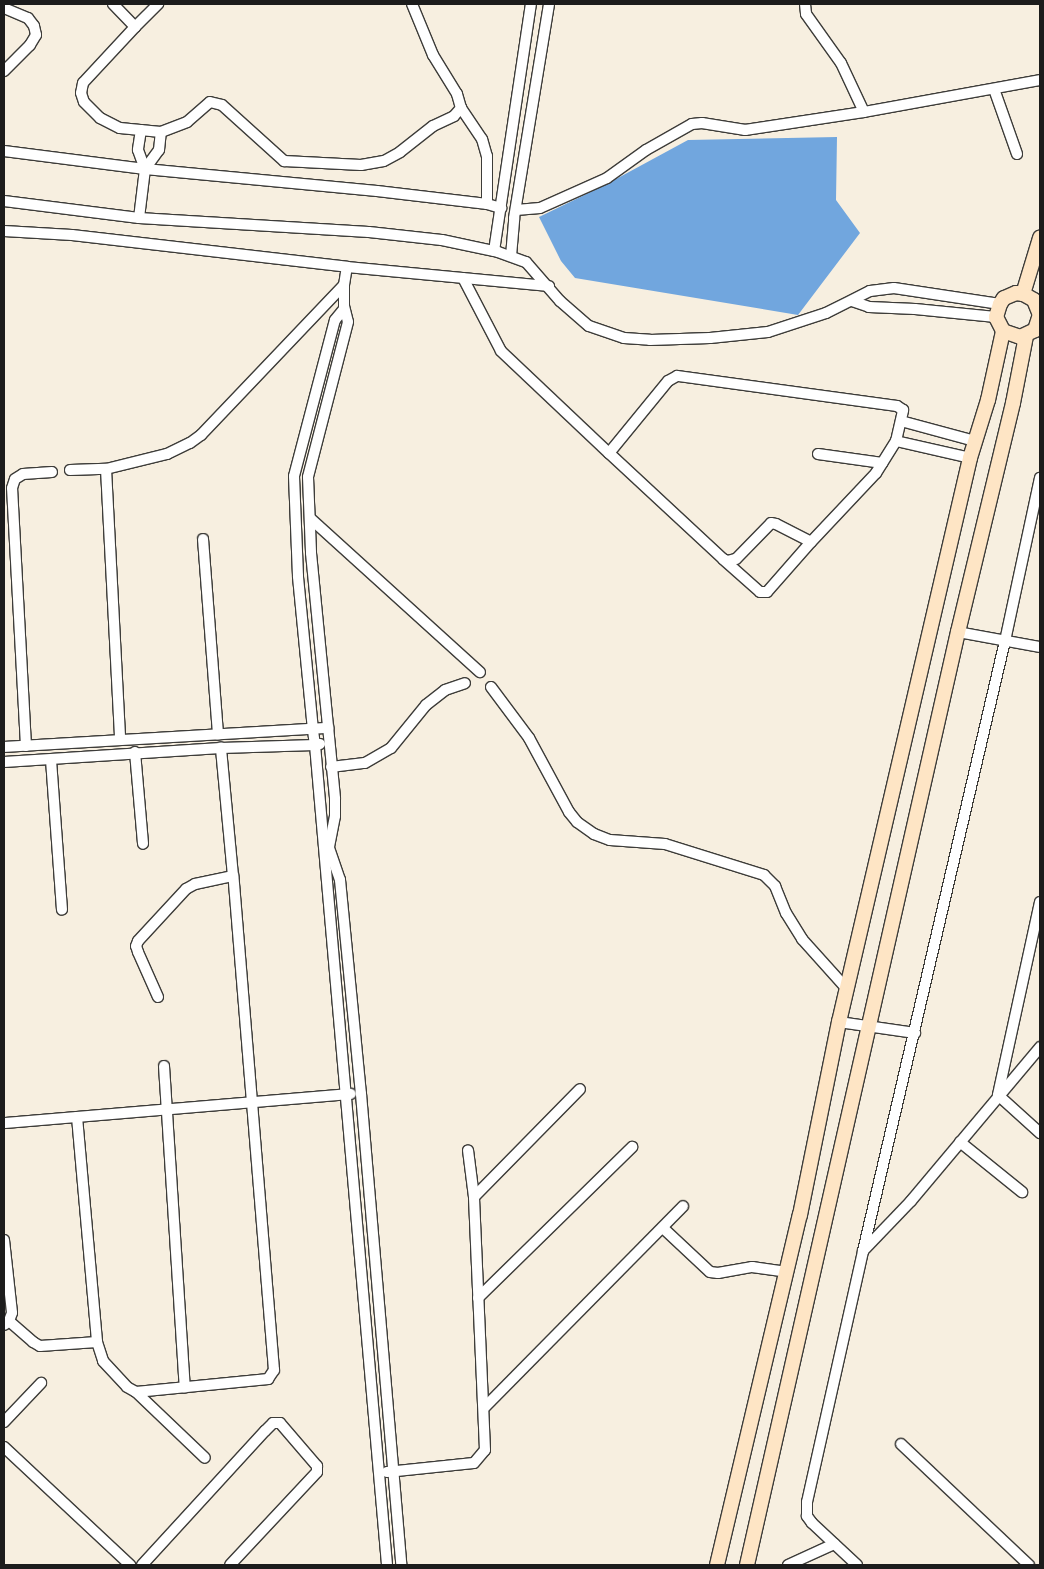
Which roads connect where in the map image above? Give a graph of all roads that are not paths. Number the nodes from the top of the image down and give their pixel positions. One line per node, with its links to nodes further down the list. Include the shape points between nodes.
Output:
1 (113, 4): 8 (street)
2 (158, 4): 8 (street)
3 (412, 4): 12 (street, via 433,55 457,94)
4 (531, 4): 21 (street)
5 (548, 4): 22 (street)
6 (805, 4): 13 (street, via 806,14 840,63)
7 (5, 8): 9 (street, via 28,18 36,34 30,45)
8 (135, 27): 14 (street, via 82,82 81,93 93,113 111,125)
9 (4, 71)
10 (1040, 80): 11 (street)
11 (994, 89): 13 (street); 17 (street)
12 (461, 108): 15 (street, via 400,152 384,161 361,165 284,161 222,105 210,102 187,122); 20 (street, via 482,139 487,156)
13 (864, 112): 22 (street, via 745,130 692,124 646,150 607,178 540,208)
14 (141, 130): 15 (street); 18 (street, via 138,150)
15 (161, 132): 18 (street, via 158,150)
16 (4, 152): 18 (street)
17 (1017, 154)
18 (145, 169): 20 (street); 23 (street)
19 (4, 201): 23 (street)
20 (486, 204): 21 (street)
21 (501, 208): 26 (street)
22 (516, 210): 27 (street)
23 (139, 218): 26 (street, via 369,232 442,240)
24 (4, 231): 28 (street)
25 (1040, 238): 32 (street)
26 (494, 251): 27 (street)
27 (511, 256): 31 (street, via 526,262)
28 (347, 267): 29 (street); 30 (street)
29 (463, 278): 31 (street); 42 (street, via 501,351)
30 (344, 285): 34 (street); 46 (street, via 201,435 171,453)
31 (549, 286): 33 (street, via 560,301 590,326 624,338 650,340 768,332)
32 (1023, 294): 35 (street, via 1010,295); 36 (street, via 1034,300)
33 (852, 301): 35 (street, via 869,307); 35 (street, via 870,291 894,288)
34 (344, 309): 50 (street, via 348,322 308,477); 61 (street, via 335,320 294,476 298,576)
35 (998, 310): 37 (street)
36 (1040, 312): 38 (street)
37 (1003, 331): 38 (street, via 1014,337); 41 (street)
38 (1032, 335): 54 (street, via 1012,403)
39 (901, 421): 40 (street); 41 (street); 42 (street, via 903,410 897,406 677,376 668,381)
40 (896, 441): 44 (street); 45 (street)
41 (975, 442): 44 (street)
42 (609, 453): 53 (street)
43 (818, 454): 45 (street)
44 (970, 458): 80 (street)
45 (882, 462): 52 (street, via 876,473)
46 (106, 469): 47 (street); 63 (street)
47 (70, 470)
48 (52, 472): 67 (street, via 23,474 15,479 12,488)
49 (1040, 478): 55 (street)
50 (311, 519): 57 (street); 60 (street)
51 (203, 539): 62 (street)
52 (812, 542): 53 (street, via 773,523 736,559 731,562); 53 (street, via 767,592 760,592)
53 (723, 559)
54 (958, 632): 55 (street); 85 (street)
55 (1006, 642): 56 (street); 86 (street)
56 (1040, 647)
57 (480, 672)
58 (465, 683): 74 (street, via 446,690 426,705 391,748 365,763)
59 (491, 687): 80 (street, via 528,738 577,822 610,840 665,844 764,875 775,886 802,939)
60 (328, 728): 61 (street); 65 (street)
61 (313, 730): 62 (street); 66 (street)
62 (218, 734): 63 (street)
63 (120, 739): 64 (street)
64 (75, 743): 67 (street); 71 (street)
65 (329, 743): 66 (street); 74 (street)
66 (315, 745): 69 (street); 76 (street)
67 (26, 746): 68 (street)
68 (4, 747)
69 (221, 748): 70 (street); 77 (street)
70 (136, 752): 71 (street); 75 (street)
71 (76, 758): 72 (street)
72 (51, 760): 73 (street); 79 (street)
73 (4, 762)
74 (331, 767): 76 (street, via 335,816)
75 (143, 844)
76 (327, 855): 82 (street, via 340,880); 84 (street)
77 (233, 876): 81 (street, via 186,889 138,941 138,952); 95 (street)
78 (1040, 902): 94 (street)
79 (62, 910)
80 (847, 989): 83 (street)
81 (158, 997)
82 (353, 1020): 84 (street); 92 (street)
83 (838, 1022): 85 (street); 109 (street)
84 (338, 1024): 93 (street)
85 (869, 1026): 86 (street); 130 (street)
86 (915, 1033): 108 (street)
87 (1040, 1047): 88 (street)
88 (1032, 1058): 89 (street); 94 (street)
89 (1040, 1065)
90 (164, 1066): 96 (street)
91 (580, 1089): 104 (street)
92 (361, 1094): 93 (street); 121 (street)
93 (346, 1095): 95 (street); 122 (street)
94 (998, 1095): 99 (street); 100 (street)
95 (250, 1103): 96 (street); 114 (street, via 273,1374 266,1380)
96 (166, 1108): 97 (street); 114 (street)
97 (77, 1118): 98 (street); 112 (street)
98 (4, 1123)
99 (1040, 1133)
100 (960, 1142): 103 (street); 108 (street, via 901,1213)
101 (632, 1146): 110 (street)
102 (468, 1150): 104 (street)
103 (1022, 1192)
104 (474, 1197): 110 (street)
105 (683, 1206): 106 (street)
106 (662, 1228): 109 (street, via 710,1272 752,1267); 116 (street)
107 (4, 1240): 111 (street, via 12,1313)
108 (863, 1251): 123 (street, via 806,1510 812,1523)
109 (787, 1272): 129 (street)
110 (478, 1298): 116 (street)
111 (6, 1323): 112 (street, via 40,1346)
112 (97, 1342): 115 (street, via 100,1355 109,1369)
113 (42, 1383): 117 (street)
114 (185, 1387): 115 (street)
115 (136, 1392): 120 (street)
116 (485, 1407): 121 (street, via 486,1447 478,1460)
117 (4, 1422)
118 (901, 1444): 133 (street)
119 (4, 1447): 124 (street)
120 (204, 1458)
121 (394, 1471): 122 (street); 128 (street)
122 (379, 1473): 127 (street)
123 (834, 1544): 131 (street); 132 (street)
124 (130, 1565)
125 (142, 1565): 126 (street, via 265,1431 273,1423 280,1423 317,1466 317,1472)
126 (230, 1565)
127 (387, 1565)
128 (401, 1565)
129 (717, 1565)
130 (747, 1565)
131 (788, 1565)
132 (857, 1565)
133 (1029, 1565)

